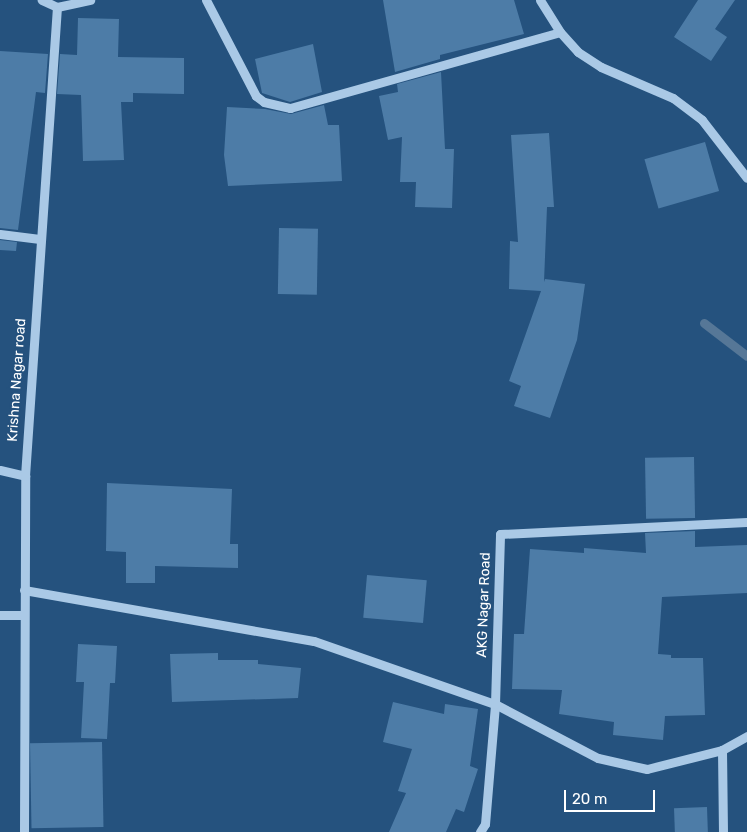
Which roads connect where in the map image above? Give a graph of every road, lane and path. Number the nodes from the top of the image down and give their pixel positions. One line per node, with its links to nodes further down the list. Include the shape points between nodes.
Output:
1 (42, 0): 5 (street)
2 (90, 0): 5 (street)
3 (206, 0): 6 (street, via 256,96 264,102 290,108)
4 (540, 0): 6 (street)
5 (57, 7): 9 (street, Krishna Nagar road)
6 (560, 32): 7 (street, via 578,52 601,67 673,98 702,120)
7 (747, 178)
8 (0, 234): 9 (street)
9 (40, 239): 11 (street, Krishna Nagar road)
10 (0, 470): 11 (street)
11 (25, 476): 13 (street, Krishna Nagar road)
12 (747, 522): 16 (street, AKG Nagar Road, via 500,534)
13 (24, 590): 15 (street, Krishna Nagar road); 16 (street, via 314,641)
14 (0, 615): 15 (street)
15 (23, 616): 19 (street, Krishna Nagar road)
16 (495, 704): 18 (street, via 598,758 647,769); 20 (street, AKG Nagar Road, via 485,824)
17 (747, 736): 18 (street)
18 (722, 750): 21 (street)
19 (24, 832)
20 (480, 832)
21 (723, 832)

